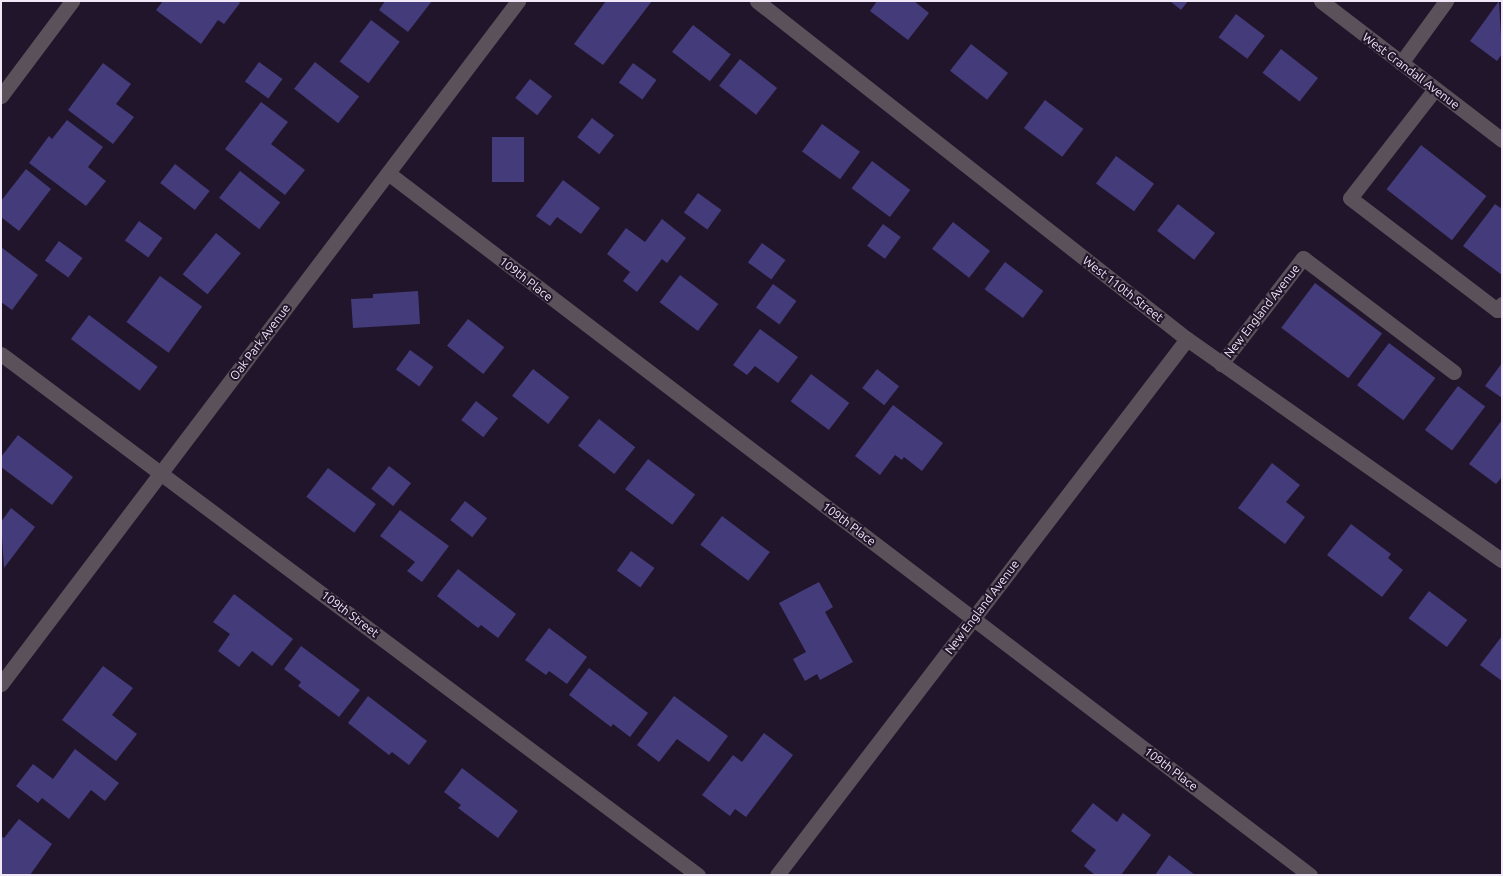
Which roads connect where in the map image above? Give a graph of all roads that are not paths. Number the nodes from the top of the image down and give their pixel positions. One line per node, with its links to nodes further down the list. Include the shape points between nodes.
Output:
1 (72, 1): 8 (street)
2 (518, 1): 10 (street, Oak Park Avenue)
3 (757, 1): 12 (street, West 110th Street)
4 (1321, 1): 6 (street, West Crandall Avenue)
5 (1446, 1): 6 (street)
6 (1401, 63): 7 (street, West Crandall Avenue)
7 (1435, 89): 9 (street, West Crandall Avenue); 11 (street, via 1350,198 1497,310)
8 (1, 96)
9 (1502, 140)
10 (388, 173): 16 (street, Oak Park Avenue); 18 (street, 109th Place)
11 (1502, 304)
12 (1186, 339): 14 (street, West 110th Street); 18 (street, New England Avenue)
13 (1, 354): 16 (street, 109th Street)
14 (1221, 364): 15 (street, New England Avenue, via 1303,258); 17 (street, West 110th Street)
15 (1454, 372)
16 (162, 472): 19 (street, Oak Park Avenue); 20 (street, 109th Street)
17 (1502, 560)
18 (974, 618): 21 (street, New England Avenue); 22 (street, 109th Place)
19 (1, 684)
20 (698, 875)
21 (777, 875)
22 (1310, 875)

